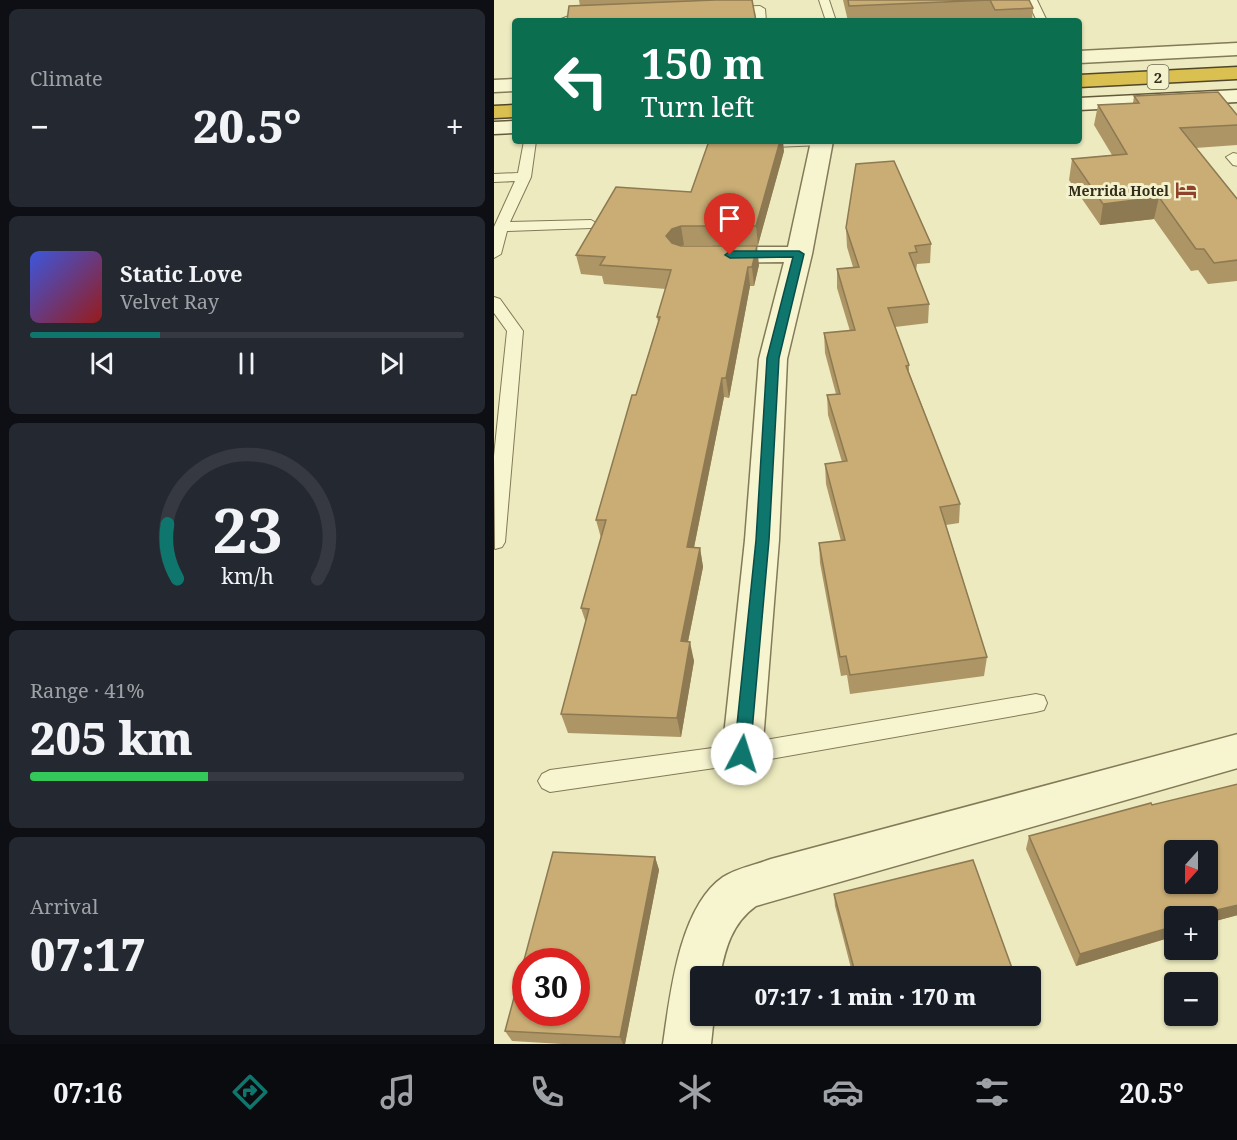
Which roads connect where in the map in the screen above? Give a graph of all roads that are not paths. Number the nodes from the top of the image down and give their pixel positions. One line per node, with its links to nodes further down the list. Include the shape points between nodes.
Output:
1 (824, 0): 7 (lane)
2 (1032, 0): 8 (lane)
3 (713, 11): 6 (lane, via 760,9)
4 (609, 15): 5 (lane)
5 (571, 18)
6 (761, 18)
7 (830, 18)
8 (1041, 18)
9 (1238, 49): 10 (street)
10 (1082, 57)
11 (1238, 60): 12 (highway, 2)
12 (1082, 69)
13 (1238, 73): 14 (highway, 2)
14 (1082, 81)
15 (512, 85): 16 (street)
16 (494, 86)
17 (1238, 96): 20 (street)
18 (512, 98): 19 (highway)
19 (494, 99)
20 (1082, 104)
21 (512, 111): 22 (highway)
22 (494, 112)
23 (512, 127): 24 (street)
24 (494, 128)
25 (530, 144): 29 (lane)
26 (774, 144): 28 (lane)
27 (821, 144): 34 (street)
28 (742, 146)
29 (524, 177): 30 (lane); 32 (lane)
30 (494, 178)
31 (591, 224): 32 (lane)
32 (502, 227): 33 (lane)
33 (494, 254)
34 (799, 254): 35 (street); 40 (street, via 773,358 762,540)
35 (695, 255)
36 (494, 302): 37 (lane, via 515,331)
37 (495, 542)
38 (1036, 703): 40 (lane)
39 (1238, 751): 42 (street, via 771,880 737,893 717,917 701,950)
40 (742, 754): 41 (lane)
41 (550, 781)
42 (687, 1044)

